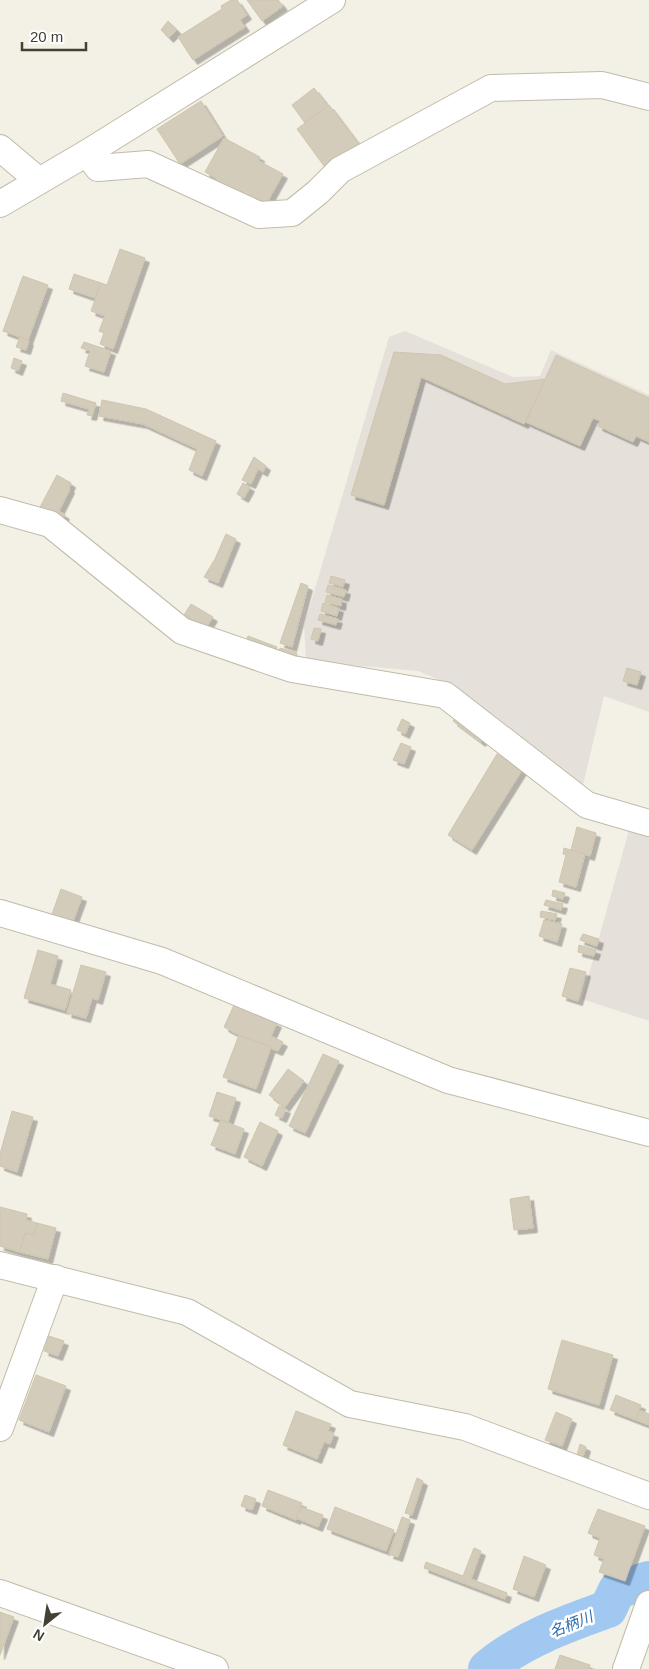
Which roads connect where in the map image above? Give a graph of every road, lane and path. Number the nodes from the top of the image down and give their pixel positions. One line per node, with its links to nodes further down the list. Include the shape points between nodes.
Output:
1 (332, 0): 4 (street)
2 (649, 97): 4 (street, via 602,84 491,88 340,170 292,213 259,215 148,164 98,168)
3 (0, 148): 5 (street)
4 (87, 153): 5 (street)
5 (38, 180): 6 (street)
6 (0, 204)
7 (0, 510): 8 (street, via 50,524 182,631 292,669 445,695 587,805)
8 (649, 823)
9 (0, 913): 10 (street, via 162,961 448,1080)
10 (649, 1133)
11 (0, 1265): 12 (street)
12 (55, 1278): 13 (street); 14 (street, via 187,1312 350,1404 465,1427)
13 (0, 1428)
14 (649, 1496)
15 (0, 1593): 18 (street)
16 (649, 1604): 17 (street)
17 (636, 1655)
18 (215, 1669)

